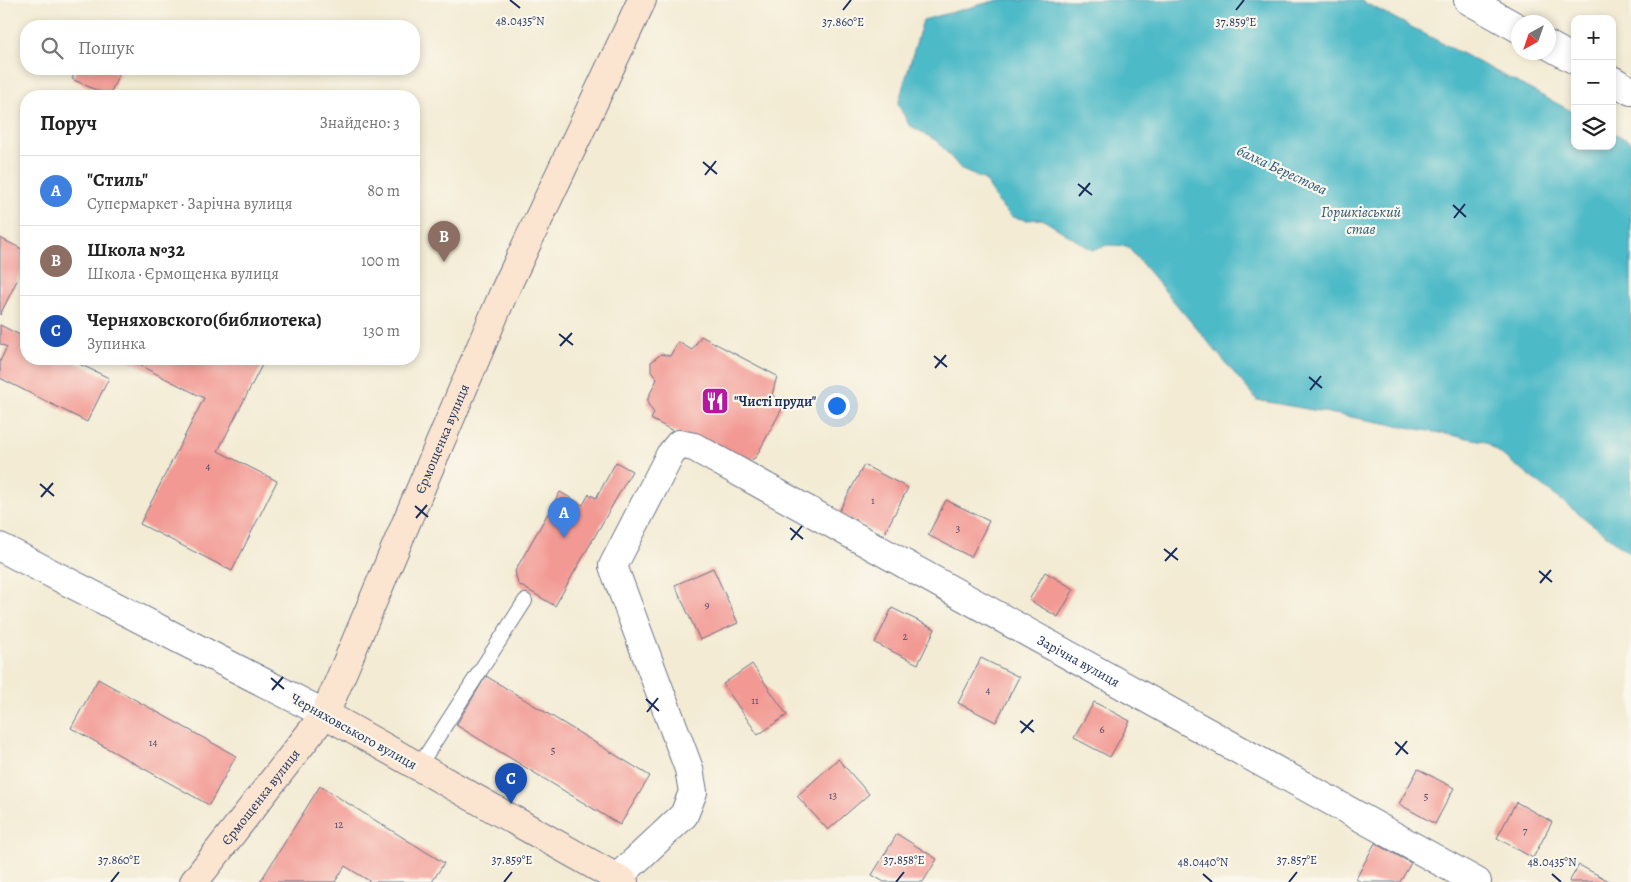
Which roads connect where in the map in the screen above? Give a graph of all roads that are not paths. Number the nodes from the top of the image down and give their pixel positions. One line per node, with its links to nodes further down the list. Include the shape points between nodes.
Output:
1 (642, 0): 10 (street, Єрмощенка вулиця, via 504,292)
2 (1468, 0): 3 (street)
3 (1511, 24)
4 (1556, 49): 5 (street)
5 (1571, 58)
6 (1616, 82): 7 (street)
7 (1631, 91)
8 (0, 547): 10 (street, Черняховського вулиця)
9 (526, 601): 11 (lane)
10 (325, 714): 11 (street, Черняховського вулиця); 13 (street, Єрмощенка вулиця)
11 (419, 766): 12 (street, Черняховського вулиця)
12 (621, 880): 14 (street, Зарічна вулиця, via 684,815 693,792 689,769 613,566 670,455 679,444 694,447)
13 (194, 882)
14 (1477, 882)

